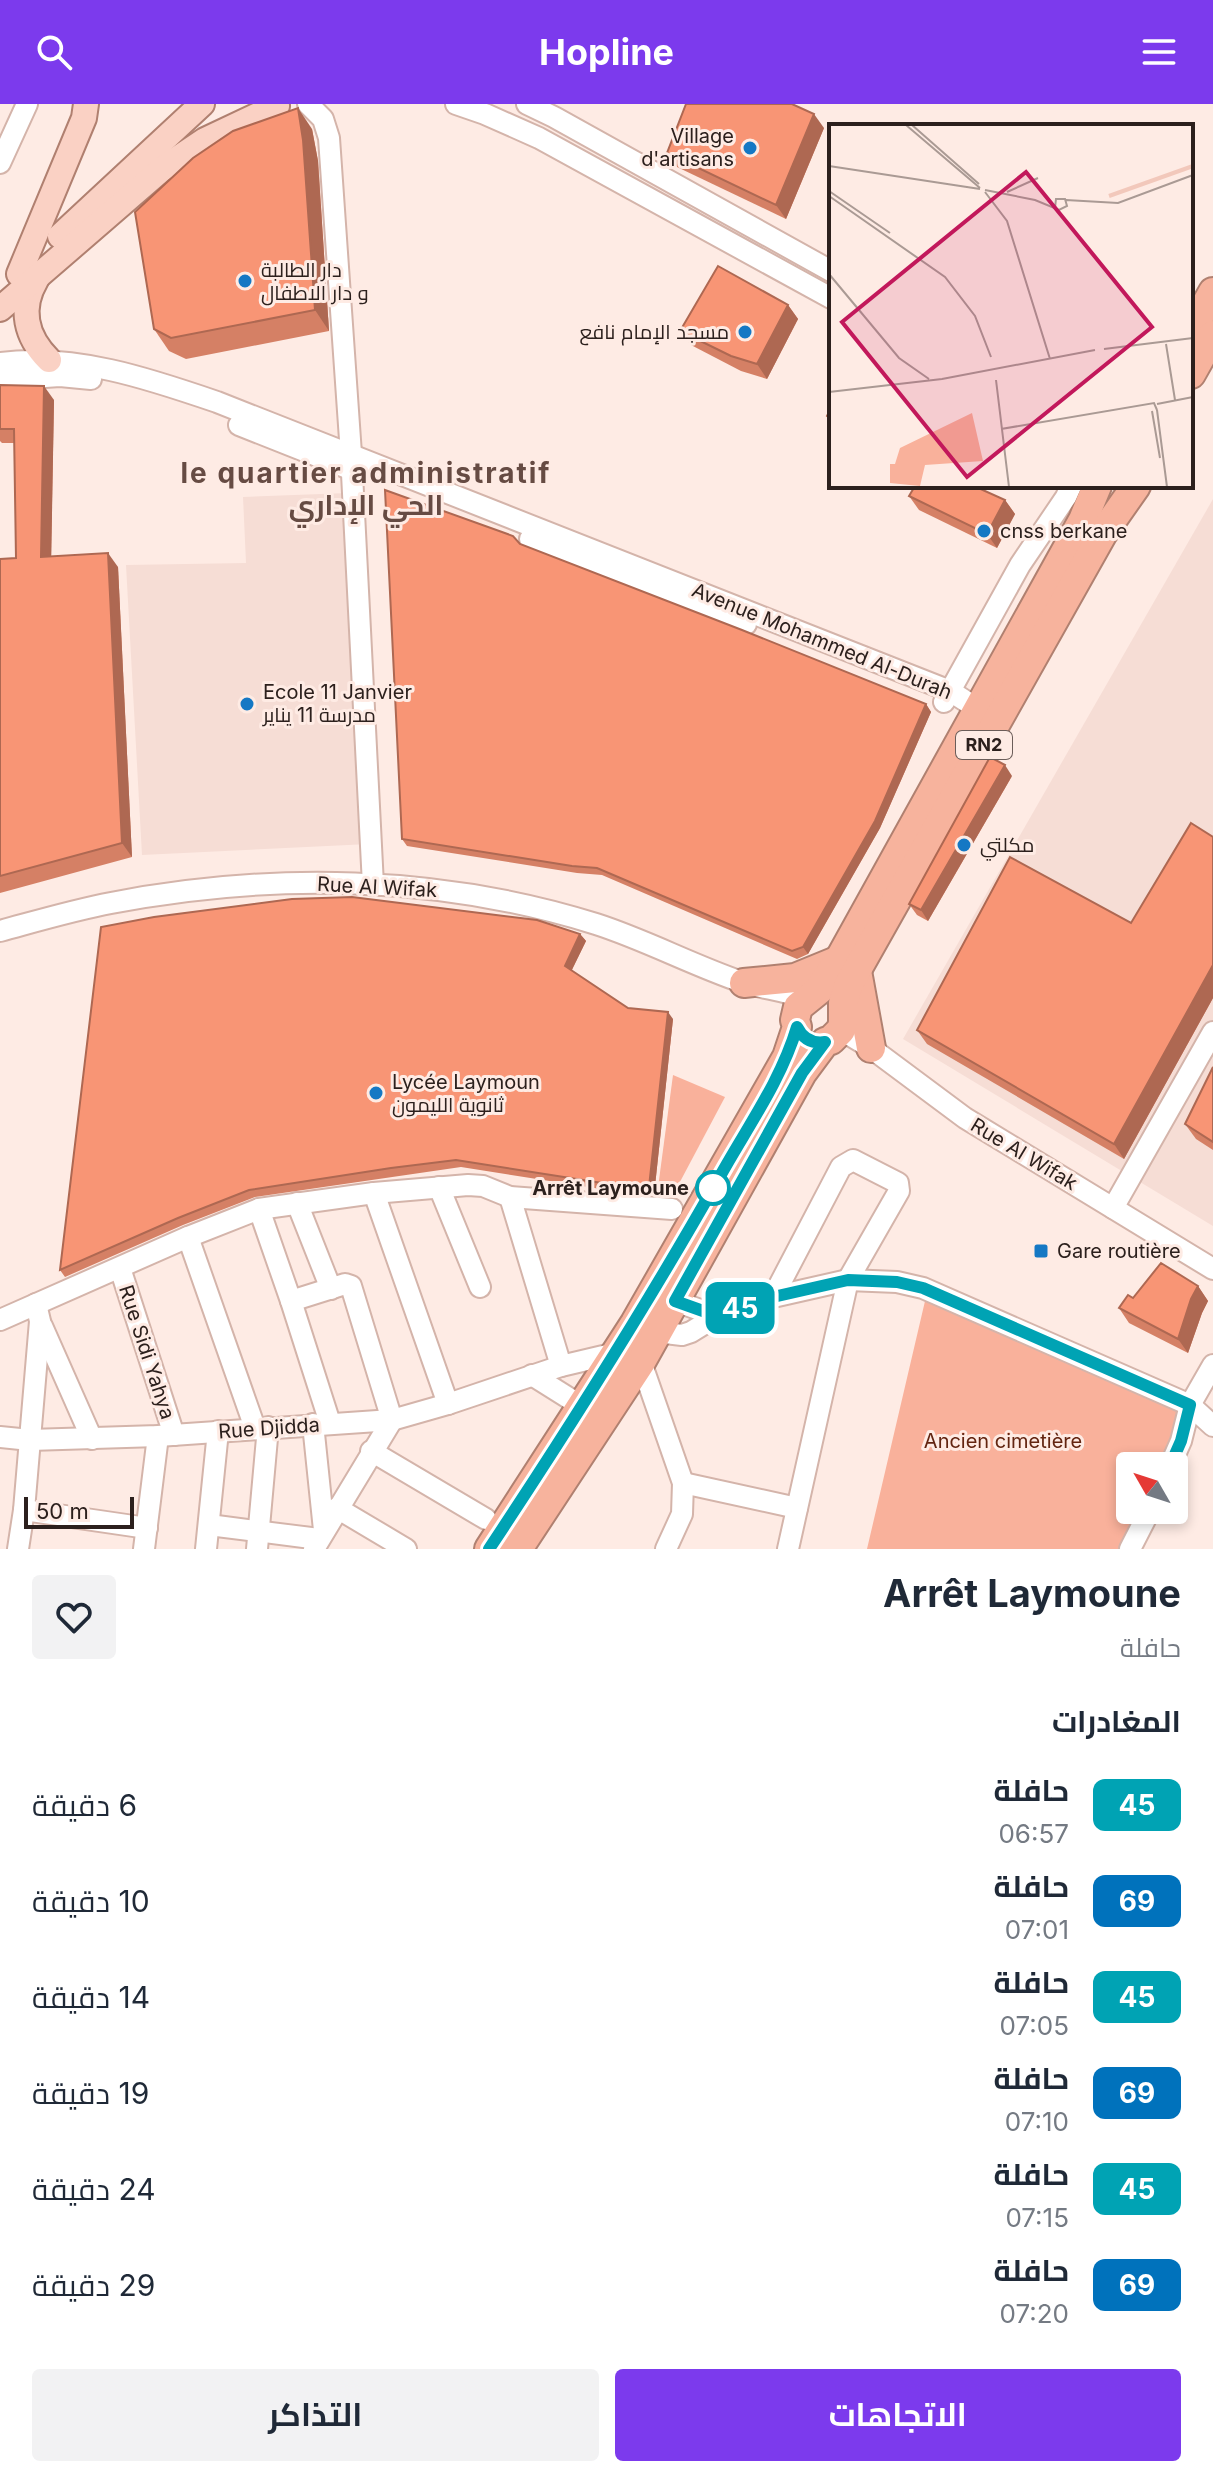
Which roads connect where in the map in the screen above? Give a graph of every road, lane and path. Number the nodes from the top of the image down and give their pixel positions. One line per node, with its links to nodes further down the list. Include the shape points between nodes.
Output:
1 (27, 104): 8 (street)
2 (86, 104): 10 (main road)
3 (202, 104): 10 (main road)
4 (308, 104): 21 (street, via 323,119 329,138)
5 (456, 104): 13 (street, via 539,138)
6 (527, 104): 9 (street)
7 (278, 105): 10 (main road, via 205,140 162,169)
8 (0, 163)
9 (829, 270)
10 (29, 274): 11 (main road); 14 (main road); 17 (main road, via 26,320 38,349)
11 (0, 291)
12 (1213, 292): 15 (highway)
13 (829, 297)
14 (0, 309)
15 (1193, 327)
16 (1213, 335): 19 (highway)
17 (49, 360): 18 (street, Avenue Mohammed Al-Durah); 21 (street, Avenue Mohammed Al-Durah, via 158,382 217,402)
18 (0, 363)
19 (1193, 370)
20 (0, 380): 21 (street, Avenue Mohammed Al-Durah, via 60,376 106,381)
21 (352, 462): 25 (street, Avenue Mohammed Al-Durah); 27 (street)
22 (1070, 488): 25 (street)
23 (1096, 488): 26 (highway, RN2)
24 (1135, 488): 29 (highway, RN2)
25 (947, 696): 26 (street, Avenue Mohammed Al-Durah)
26 (978, 709): 29 (highway, RN2)
27 (373, 885): 28 (street, Rue Al Wifak, via 298,883 184,891 73,911); 30 (street, Rue Al Wifak, via 430,889 542,909 650,943)
28 (0, 931)
29 (848, 966): 30 (highway); 31 (highway, RN2); 32 (highway, RN2); 34 (highway)
30 (744, 983): 31 (street, Rue Al Wifak, via 790,992)
31 (803, 1008): 32 (highway, via 831,997); 32 (highway, via 805,1038 818,1043); 55 (highway, RN2, via 780,1070 654,1292)
32 (836, 1027): 34 (street, Rue Al Wifak); 50 (highway, RN2, via 802,1073)
33 (1213, 1032): 39 (street)
34 (871, 1048): 39 (street, Rue Al Wifak, via 965,1118)
35 (439, 1187): 36 (street); 37 (street, via 483,1186); 46 (street)
36 (374, 1193): 38 (street); 59 (street)
37 (510, 1197): 41 (street); 57 (street)
38 (297, 1203): 40 (street); 47 (street)
39 (1113, 1208): 44 (street, Rue Al Wifak)
40 (259, 1209): 42 (street); 49 (street)
41 (672, 1209)
42 (188, 1237): 43 (street); 65 (street)
43 (120, 1268): 51 (street); 67 (street, Rue Sidi Yahya)
44 (1213, 1269)
45 (848, 1280): 48 (street); 48 (street, via 900,1187 853,1160 838,1172); 60 (street, via 923,1288); 75 (street)
46 (480, 1287)
47 (331, 1289): 49 (street); 62 (street, via 351,1286)
48 (773, 1297): 52 (street)
49 (291, 1301): 63 (street)
50 (675, 1301): 52 (street); 54 (highway, RN2)
51 (38, 1312): 53 (street); 69 (street); 70 (street)
52 (717, 1316): 54 (street, via 682,1335)
53 (0, 1320)
54 (657, 1332): 55 (highway, RN2)
55 (628, 1358): 57 (street, Rue Djidda); 61 (highway, RN2); 73 (street); 88 (highway, RN2)
56 (1213, 1365): 60 (street)
57 (561, 1366): 58 (street, Rue Djidda)
58 (532, 1375): 59 (street, Rue Djidda); 61 (street)
59 (448, 1404): 62 (street, Rue Djidda)
60 (1190, 1405): 64 (street); 72 (street)
61 (583, 1407): 87 (highway, RN2)
62 (392, 1420): 63 (street, Rue Djidda); 71 (street)
63 (322, 1424): 65 (street, Rue Djidda); 81 (street)
64 (1213, 1426)
65 (261, 1428): 66 (street, Rue Djidda); 82 (street)
66 (218, 1431): 67 (street, Rue Djidda); 79 (street)
67 (166, 1436): 69 (street, Rue Djidda); 80 (street)
68 (0, 1437): 70 (street, Rue Djidda)
69 (92, 1439): 70 (street, Rue Djidda)
70 (30, 1440): 76 (street)
71 (371, 1451): 74 (street); 77 (street)
72 (1176, 1452)
73 (683, 1483): 75 (street); 89 (street, via 682,1514)
74 (337, 1508): 81 (street); 86 (street)
75 (797, 1508): 90 (street)
76 (24, 1510): 80 (street); 83 (street)
77 (486, 1519)
78 (1143, 1524): 91 (street)
79 (209, 1525): 82 (street); 85 (street)
80 (147, 1528): 84 (street)
81 (319, 1539): 82 (street)
82 (258, 1540)
83 (18, 1549)
84 (144, 1549)
85 (206, 1549)
86 (406, 1549)
87 (489, 1549)
88 (518, 1549)
89 (666, 1549)
90 (788, 1549)
91 (1130, 1549)

